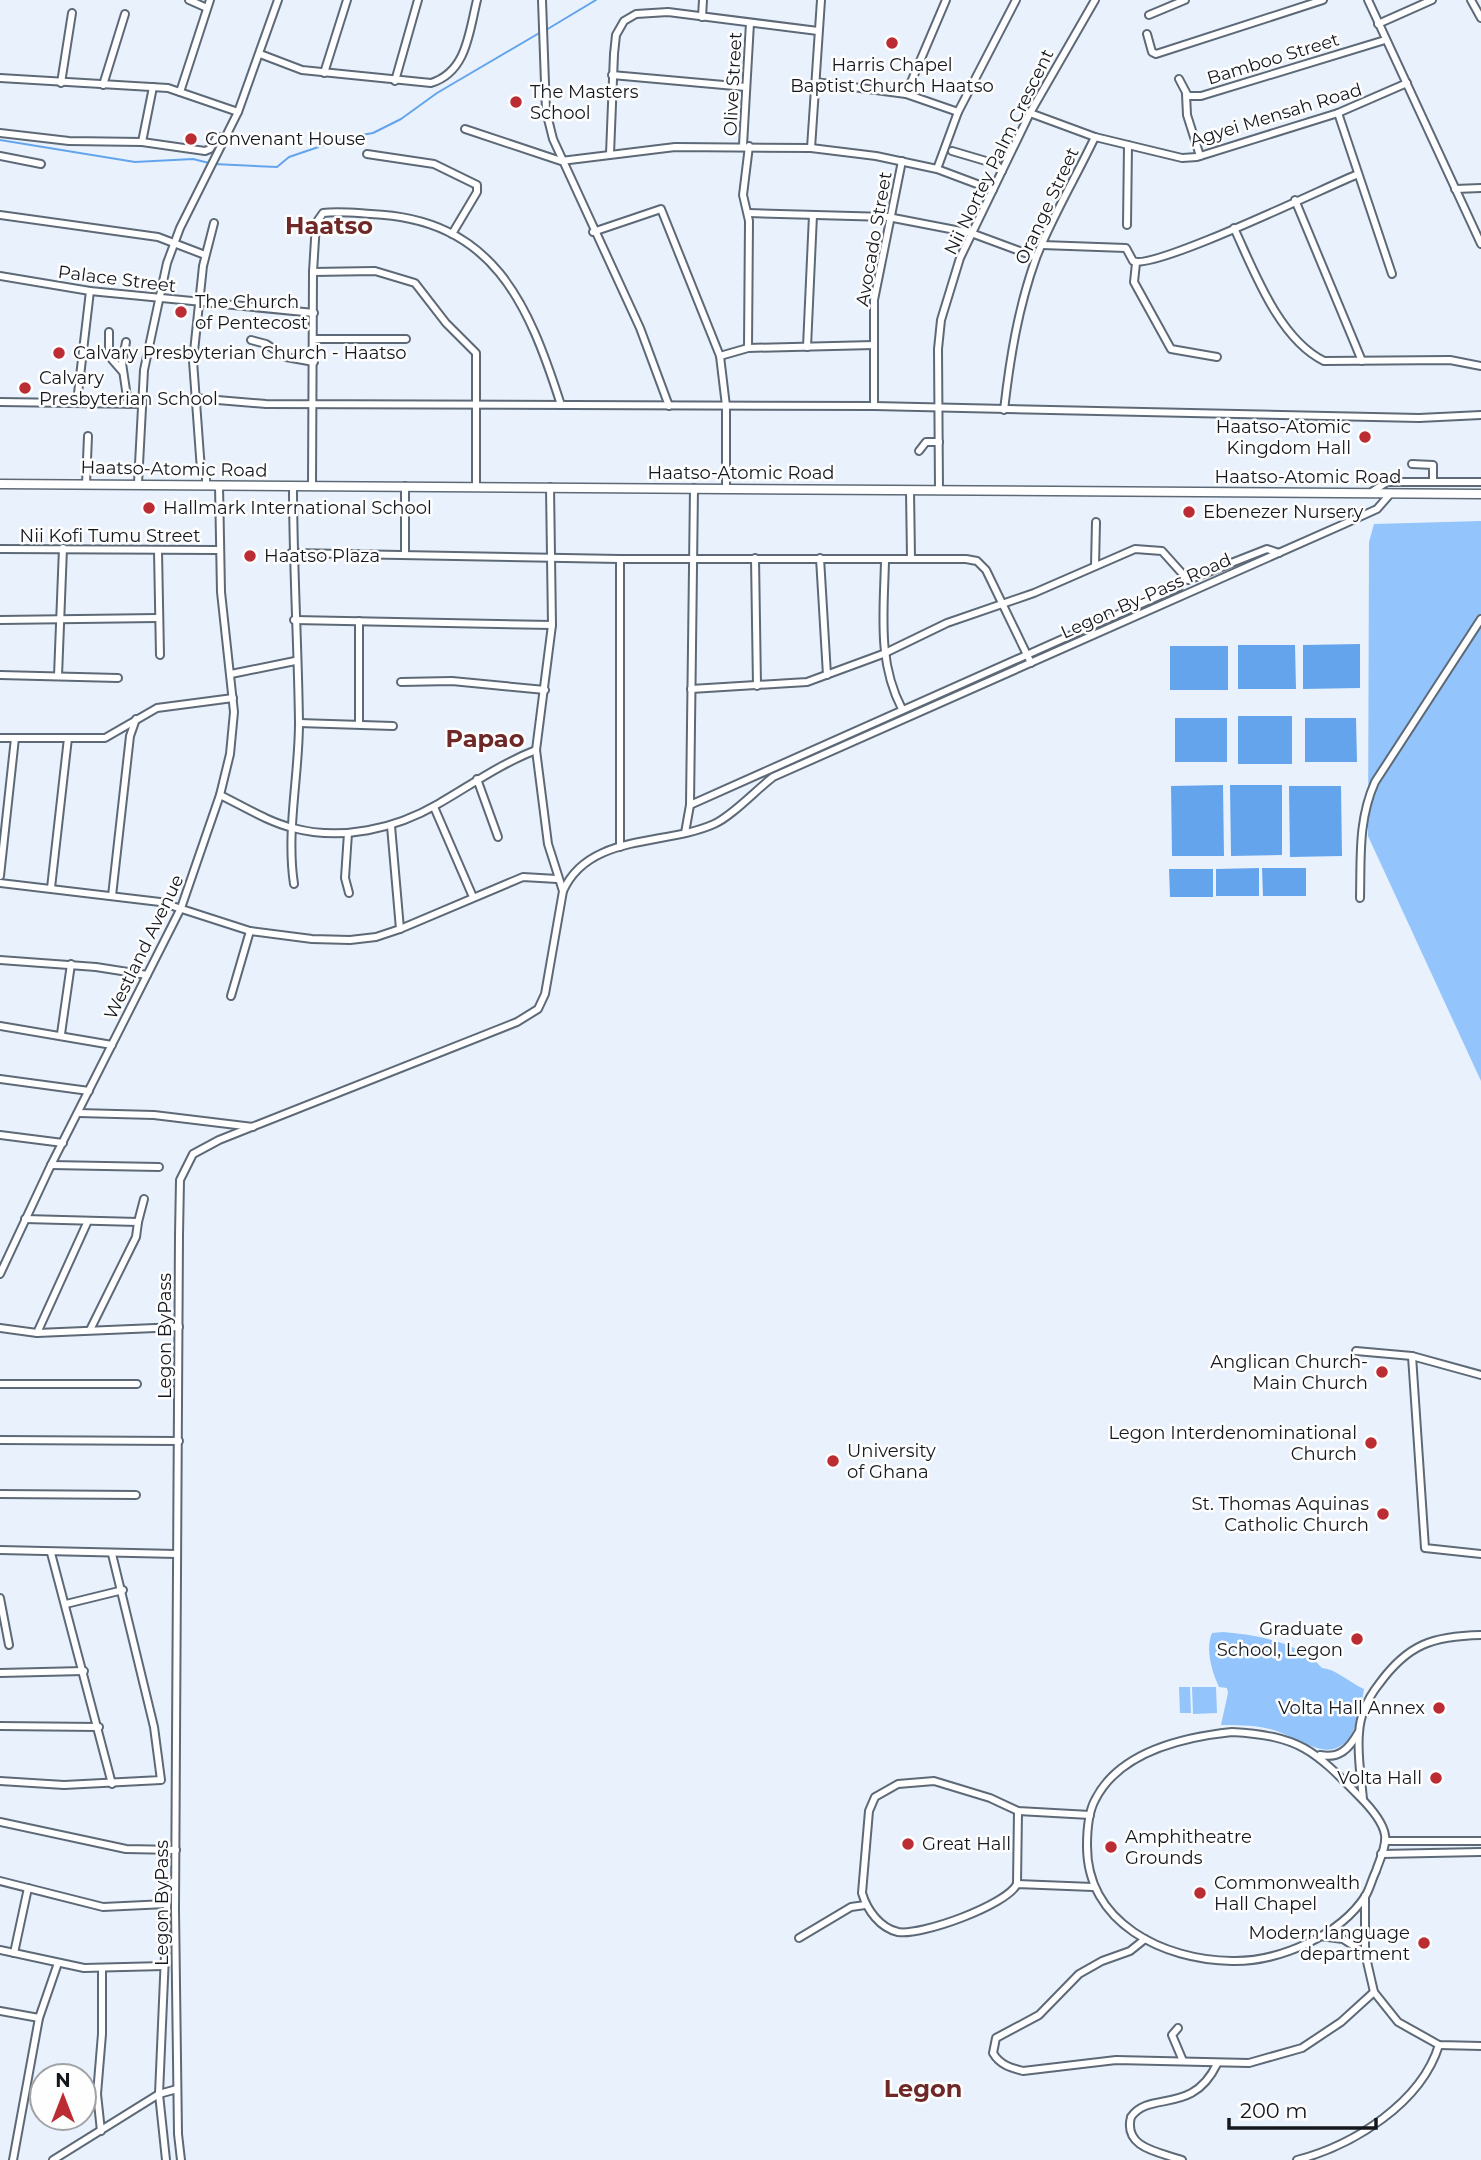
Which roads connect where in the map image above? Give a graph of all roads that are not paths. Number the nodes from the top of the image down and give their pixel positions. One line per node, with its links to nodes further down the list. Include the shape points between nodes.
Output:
1 (190, 0): 18 (street)
2 (210, 0): 18 (street)
3 (278, 0): 29 (street)
4 (347, 0): 30 (street)
5 (418, 0): 34 (street)
6 (477, 0): 34 (street, via 454,71 430,83)
7 (542, 0): 61 (street, via 546,111)
8 (703, 0): 22 (street)
9 (821, 0): 26 (street)
10 (946, 0): 42 (street)
11 (1016, 0): 45 (street)
12 (1095, 0): 46 (street, Nii Nortey Palm Crescent)
13 (1185, 0): 21 (street)
14 (1323, 0): 27 (street, via 1156,54)
15 (1368, 0): 25 (street)
16 (1432, 0): 25 (street)
17 (1471, 0): 23 (street)
18 (207, 8): 41 (street)
19 (72, 13): 36 (street)
20 (125, 14): 38 (street)
21 (1149, 15)
22 (702, 17): 24 (street); 31 (street, via 647,13 624,20 616,36)
23 (1481, 18)
24 (750, 23): 26 (street); 40 (street, Olive Street)
25 (1378, 24): 28 (street)
26 (818, 31): 35 (street)
27 (1147, 34)
28 (1385, 40): 37 (street); 43 (street, Bamboo Street, via 1201,96)
29 (260, 54): 30 (street); 44 (street)
30 (324, 73): 34 (street)
31 (612, 75): 40 (street); 58 (street)
32 (0, 78): 36 (street)
33 (1179, 79): 43 (street, Bamboo Street)
34 (396, 81)
35 (815, 82): 42 (street); 55 (street)
36 (61, 83): 38 (street)
37 (1407, 83): 47 (street, Agyei Mensah Road); 68 (street)
38 (103, 85): 39 (street)
39 (153, 87): 41 (street); 52 (street)
40 (746, 87): 54 (street, Olive Street)
41 (180, 92): 44 (street)
42 (906, 94): 45 (street)
43 (1186, 94): 60 (street, via 1187,115)
44 (238, 112): 51 (street)
45 (958, 113): 64 (street)
46 (1030, 113): 50 (street, Agyei Mensah Road); 65 (street, Nii Nortey Palm Crescent)
47 (1338, 113): 60 (street, Agyei Mensah Road); 66 (street)
48 (465, 129): 61 (street)
49 (0, 133): 52 (street, via 69,141)
50 (1095, 137): 53 (street, Agyei Mensah Road); 82 (street, Orange Street)
51 (226, 138): 52 (street, via 217,137 205,151); 81 (street)
52 (142, 142)
53 (1128, 145): 60 (street, Agyei Mensah Road, via 1182,158); 76 (street)
54 (746, 146): 55 (street); 58 (street); 71 (street, Olive Street, via 743,195)
55 (810, 148): 62 (street)
56 (952, 151): 65 (street, via 996,164)
57 (367, 154): 80 (street, via 434,164 477,185)
58 (610, 154): 61 (street)
59 (0, 156): 63 (street)
60 (1200, 156)
61 (561, 161): 78 (street)
62 (902, 162): 64 (street); 74 (street, Avocado Street)
63 (41, 164)
64 (937, 169): 69 (street)
65 (1002, 171): 69 (street, Nii Nortey Palm Crescent)
66 (1358, 174): 70 (street); 88 (street)
67 (1481, 188): 68 (street)
68 (1455, 189): 83 (street)
69 (993, 190): 79 (street, Nii Nortey Palm Crescent)
70 (1295, 200): 77 (street); 104 (street)
71 (748, 214): 73 (street); 101 (street, Olive Street)
72 (0, 215): 81 (street)
73 (813, 215): 74 (street); 100 (street)
74 (888, 217): 79 (street); 99 (street, Avocado Street, via 874,300)
75 (214, 223): 84 (street)
76 (1127, 225)
77 (1234, 228): 86 (street, via 1185,251); 104 (street, via 1266,296 1309,351 1324,361)
78 (593, 232): 102 (street, via 661,209); 117 (street, via 640,328)
79 (971, 233): 85 (street); 119 (street, Nii Nortey Palm Crescent, via 941,320)
80 (452, 234): 87 (street, via 407,216 323,213 316,223); 114 (street, via 487,259 510,285 541,344)
81 (175, 242): 84 (street); 91 (street)
82 (1042, 244): 85 (street, Orange Street); 86 (street, via 1126,248)
83 (1481, 244)
84 (205, 255): 92 (street)
85 (1036, 257): 120 (street, Orange Street, via 1015,328)
86 (1136, 263): 103 (street, via 1134,282 1171,349)
87 (313, 272): 93 (street); 116 (street, via 375,271 415,283 477,355)
88 (1392, 274)
89 (0, 276): 90 (street, Palace Street)
90 (90, 290): 91 (street, Palace Street); 110 (street)
91 (158, 298): 92 (street, Palace Street); 113 (street)
92 (200, 303): 93 (street, Palace Street); 108 (street)
93 (314, 313): 95 (street)
94 (109, 332): 107 (street, via 108,356)
95 (314, 339): 96 (street); 105 (street)
96 (406, 339)
97 (251, 340): 105 (street, via 286,358)
98 (126, 342): 107 (street)
99 (874, 345): 100 (street); 118 (street, Avocado Street)
100 (807, 347): 101 (street)
101 (748, 348): 102 (street)
102 (720, 356): 115 (street)
103 (1217, 357)
104 (1362, 361): 106 (street, via 1442,359)
105 (314, 362): 111 (street)
106 (1481, 366)
107 (123, 373): 112 (street)
108 (194, 398): 111 (street); 131 (street)
109 (0, 402): 110 (street)
110 (77, 402): 112 (street)
111 (314, 403): 116 (street); 134 (street)
112 (128, 404): 113 (street)
113 (141, 404): 128 (street)
114 (561, 405): 116 (street); 117 (street)
115 (726, 405): 117 (street); 118 (street); 139 (street)
116 (477, 406): 136 (street)
117 (669, 406)
118 (874, 406): 119 (street)
119 (939, 408): 120 (street); 123 (street, Nii Nortey Palm Crescent)
120 (1004, 410): 121 (street, via 1419,418)
121 (1481, 415)
122 (88, 436): 130 (street)
123 (939, 442): 124 (street, via 928,441); 141 (street, Nii Nortey Palm Crescent)
124 (919, 451)
125 (1412, 464): 126 (street, via 1433,465)
126 (1433, 482): 127 (street); 142 (street, via 1387,482)
127 (1481, 482)
128 (138, 483): 130 (main road, Haatso-Atomic Road); 131 (main road, Haatso-Atomic Road)
129 (0, 484): 130 (main road, Haatso-Atomic Road)
130 (86, 484)
131 (206, 484): 132 (main road, Haatso-Atomic Road)
132 (219, 485): 133 (main road, Haatso-Atomic Road); 149 (street, Westland Avenue)
133 (293, 486): 134 (main road, Haatso-Atomic Road); 150 (street)
134 (312, 486): 135 (main road, Haatso-Atomic Road)
135 (405, 486): 136 (main road, Haatso-Atomic Road); 152 (street)
136 (476, 486): 137 (main road, Haatso-Atomic Road)
137 (550, 487): 138 (main road, Haatso-Atomic Road); 153 (street)
138 (694, 488): 139 (main road, Haatso-Atomic Road); 154 (street)
139 (726, 488): 140 (main road, Haatso-Atomic Road)
140 (910, 490): 141 (main road, Haatso-Atomic Road); 157 (street)
141 (939, 490): 142 (main road, Haatso-Atomic Road)
142 (1370, 493): 143 (main road, Haatso-Atomic Road)
143 (1391, 493): 144 (main road, Haatso-Atomic Road); 151 (street, Legon By-Pass Road, via 1377,509)
144 (1481, 494)
145 (1096, 522): 160 (street)
146 (63, 548): 147 (street, Nii Kofi Tumu Street); 148 (street, Nii Kofi Tumu Street); 167 (street)
147 (0, 549)
148 (158, 551): 149 (street, Nii Kofi Tumu Street); 163 (street)
149 (219, 551): 175 (street, Westland Avenue)
150 (291, 553): 152 (street); 166 (street)
151 (1279, 553): 160 (street, via 1267,549 1192,579 1183,576 1162,551 1151,548 1135,549); 174 (street, Legon By-Pass Road)
152 (405, 555): 153 (street)
153 (551, 558): 158 (street); 169 (street)
154 (692, 558): 155 (street); 158 (street); 182 (street)
155 (755, 558): 156 (street); 181 (street)
156 (820, 558): 159 (street); 177 (street)
157 (911, 558): 159 (street); 162 (street, via 977,562)
158 (620, 559): 206 (street)
159 (885, 560): 171 (street)
160 (1095, 566): 162 (street)
161 (1179, 587): 170 (street)
162 (1004, 603): 170 (street); 171 (street, via 947,623)
163 (158, 618): 167 (street); 172 (street)
164 (1481, 619): 216 (street, via 1375,782 1365,805)
165 (0, 620): 167 (street)
166 (294, 620): 168 (street); 173 (street)
167 (60, 621): 178 (street)
168 (359, 621): 169 (street); 188 (street)
169 (552, 625): 183 (street)
170 (1026, 653): 174 (street); 185 (street)
171 (883, 654): 177 (street); 185 (street)
172 (160, 655)
173 (295, 661): 175 (street); 187 (street)
174 (1031, 663): 185 (street, Legon By-Pass Road)
175 (231, 674): 184 (street, Westland Avenue)
176 (0, 675): 178 (street)
177 (827, 675): 181 (street, via 799,684)
178 (58, 676): 179 (street)
179 (118, 678)
180 (401, 682): 183 (street, via 452,681)
181 (757, 686): 182 (street)
182 (691, 689): 198 (street)
183 (545, 690): 195 (street)
184 (233, 698): 186 (street, via 164,706); 197 (street, Westland Avenue, via 232,737)
185 (904, 712): 198 (street); 204 (street, Legon ByPass, via 773,778 716,824)
186 (136, 719): 190 (street); 191 (street)
187 (299, 723): 188 (street); 202 (street)
188 (359, 724): 189 (street)
189 (393, 726)
190 (119, 730): 191 (street); 194 (street, via 105,738)
191 (130, 736): 214 (street)
192 (0, 738): 193 (street)
193 (15, 738): 194 (street); 200 (street)
194 (68, 738): 211 (street)
195 (536, 750): 196 (street); 208 (street)
196 (477, 779): 199 (street); 205 (street)
197 (220, 795): 202 (street); 217 (street, Westland Avenue)
198 (690, 805): 204 (street)
199 (434, 807): 201 (street); 215 (street)
200 (3, 809): 207 (street)
201 (391, 826): 203 (street); 218 (street)
202 (294, 828): 203 (street); 210 (street)
203 (348, 833): 213 (street, via 345,878)
204 (685, 833): 206 (street, Legon ByPass)
205 (498, 836)
206 (620, 847): 212 (street, Legon ByPass, via 586,861 570,876)
207 (0, 876)
208 (557, 879): 212 (street); 215 (street, via 523,877)
209 (0, 883): 211 (street)
210 (294, 884)
211 (51, 888): 214 (street)
212 (563, 891): 230 (street, Legon ByPass, via 544,1002 538,1009 517,1022)
213 (349, 893)
214 (112, 896): 217 (street)
215 (473, 897): 218 (street)
216 (1360, 898)
217 (181, 908): 219 (street); 222 (street, Westland Avenue)
218 (400, 929): 219 (street, via 367,939 295,938)
219 (250, 931): 223 (street)
220 (0, 960): 221 (street)
221 (71, 964): 222 (street); 225 (street)
222 (147, 975): 226 (street, Westland Avenue)
223 (231, 996)
224 (0, 1026): 225 (street)
225 (61, 1034): 226 (street)
226 (112, 1045): 228 (street, Westland Avenue)
227 (0, 1079): 228 (street)
228 (89, 1091): 229 (street, Westland Avenue)
229 (78, 1113): 230 (street, via 154,1115); 232 (street, Westland Avenue)
230 (255, 1127): 240 (street, Legon ByPass, via 193,1154 180,1181)
231 (0, 1135): 232 (street)
232 (63, 1143): 233 (street, Westland Avenue)
233 (51, 1165): 234 (street); 236 (street, Westland Avenue)
234 (159, 1167)
235 (144, 1199): 237 (street)
236 (25, 1219): 238 (street); 239 (street, Westland Avenue)
237 (138, 1222): 238 (street); 242 (street, via 136,1237)
238 (87, 1223): 243 (street)
239 (0, 1273)
240 (179, 1327): 242 (street); 250 (street, Legon ByPass)
241 (0, 1328): 243 (street)
242 (90, 1330): 243 (street)
243 (37, 1333)
244 (1356, 1351): 245 (street)
245 (1412, 1356): 246 (street); 255 (street, via 1425,1548)
246 (1481, 1375)
247 (0, 1384): 248 (street)
248 (137, 1384)
249 (0, 1440): 250 (street)
250 (179, 1441): 257 (street, Legon ByPass)
251 (0, 1494): 252 (street)
252 (136, 1495)
253 (0, 1550): 254 (street)
254 (51, 1553): 256 (street); 260 (street)
255 (1481, 1553)
256 (112, 1554): 257 (street); 258 (street)
257 (177, 1554): 270 (street, Legon ByPass)
258 (122, 1590): 260 (street); 271 (street, via 159,1751)
259 (0, 1598): 261 (street)
260 (66, 1604): 264 (street)
261 (1, 1614): 263 (street)
262 (1481, 1635): 268 (street, via 1424,1643 1403,1654 1373,1691)
263 (9, 1645)
264 (84, 1671): 265 (street); 267 (street)
265 (0, 1673)
266 (0, 1726): 267 (street)
267 (100, 1727): 273 (street)
268 (1359, 1731): 269 (street, via 1343,1752); 274 (street)
269 (1318, 1754): 274 (street); 276 (street, via 1254,1733 1191,1737 1146,1753 1126,1768 1108,1782)
270 (175, 1778): 271 (street); 280 (street, Legon ByPass)
271 (161, 1780): 273 (street)
272 (0, 1781): 273 (street)
273 (112, 1784)
274 (1363, 1800): 279 (street, via 1383,1826)
275 (1018, 1811): 276 (street); 285 (street); 290 (street, via 934,1781 886,1789 875,1797 867,1820)
276 (1090, 1815): 286 (street, via 1087,1867)
277 (0, 1822): 280 (street, via 127,1849)
278 (1480, 1840): 279 (street); 281 (street)
279 (1385, 1841): 282 (street)
280 (176, 1850): 283 (street, Legon ByPass)
281 (1480, 1853): 282 (street)
282 (1381, 1854): 288 (street)
283 (175, 1880): 289 (street, via 168,1886); 308 (street, Legon ByPass)
284 (0, 1881): 287 (street)
285 (1017, 1884): 286 (street); 290 (street, via 1004,1899 912,1932 885,1927)
286 (1093, 1887): 293 (street, via 1119,1921)
287 (28, 1888): 289 (street, via 111,1908); 296 (street)
288 (1365, 1896): 291 (street); 295 (street)
289 (166, 1904): 298 (street)
290 (865, 1905): 292 (street, via 851,1907)
291 (1318, 1936): 293 (street, via 1262,1959 1233,1961 1182,1954); 295 (street, via 1343,1939)
292 (799, 1938)
293 (1144, 1939): 306 (street, via 1130,1951 1079,1975 1039,2015 996,2038 993,2053 1001,2063 1023,2071 1116,2060)
294 (0, 1950): 296 (street)
295 (1366, 1952): 300 (street)
296 (14, 1953): 297 (street)
297 (58, 1964): 299 (street); 302 (street)
298 (164, 1966): 299 (street); 309 (street)
299 (102, 1968): 310 (street, via 97,2094)
300 (1374, 1992): 304 (street, via 1398,2022); 307 (street, via 1302,2048 1249,2063)
301 (0, 2011): 302 (street)
302 (39, 2018): 312 (street)
303 (1178, 2028): 306 (street, via 1172,2035)
304 (1439, 2045): 305 (street); 317 (street, via 1429,2070 1410,2095 1340,2144)
305 (1481, 2046)
306 (1183, 2061): 307 (street)
307 (1217, 2064): 316 (street, via 1208,2082 1195,2093 1146,2107 1132,2117 1130,2134 1135,2142)
308 (177, 2090): 309 (street); 315 (street, Legon ByPass)
309 (159, 2094): 310 (street); 311 (street)
310 (101, 2131): 313 (street)
311 (165, 2158): 314 (street)
312 (13, 2160)
313 (53, 2160)
314 (158, 2160)
315 (181, 2160)
316 (1182, 2160)
317 (1297, 2160)

